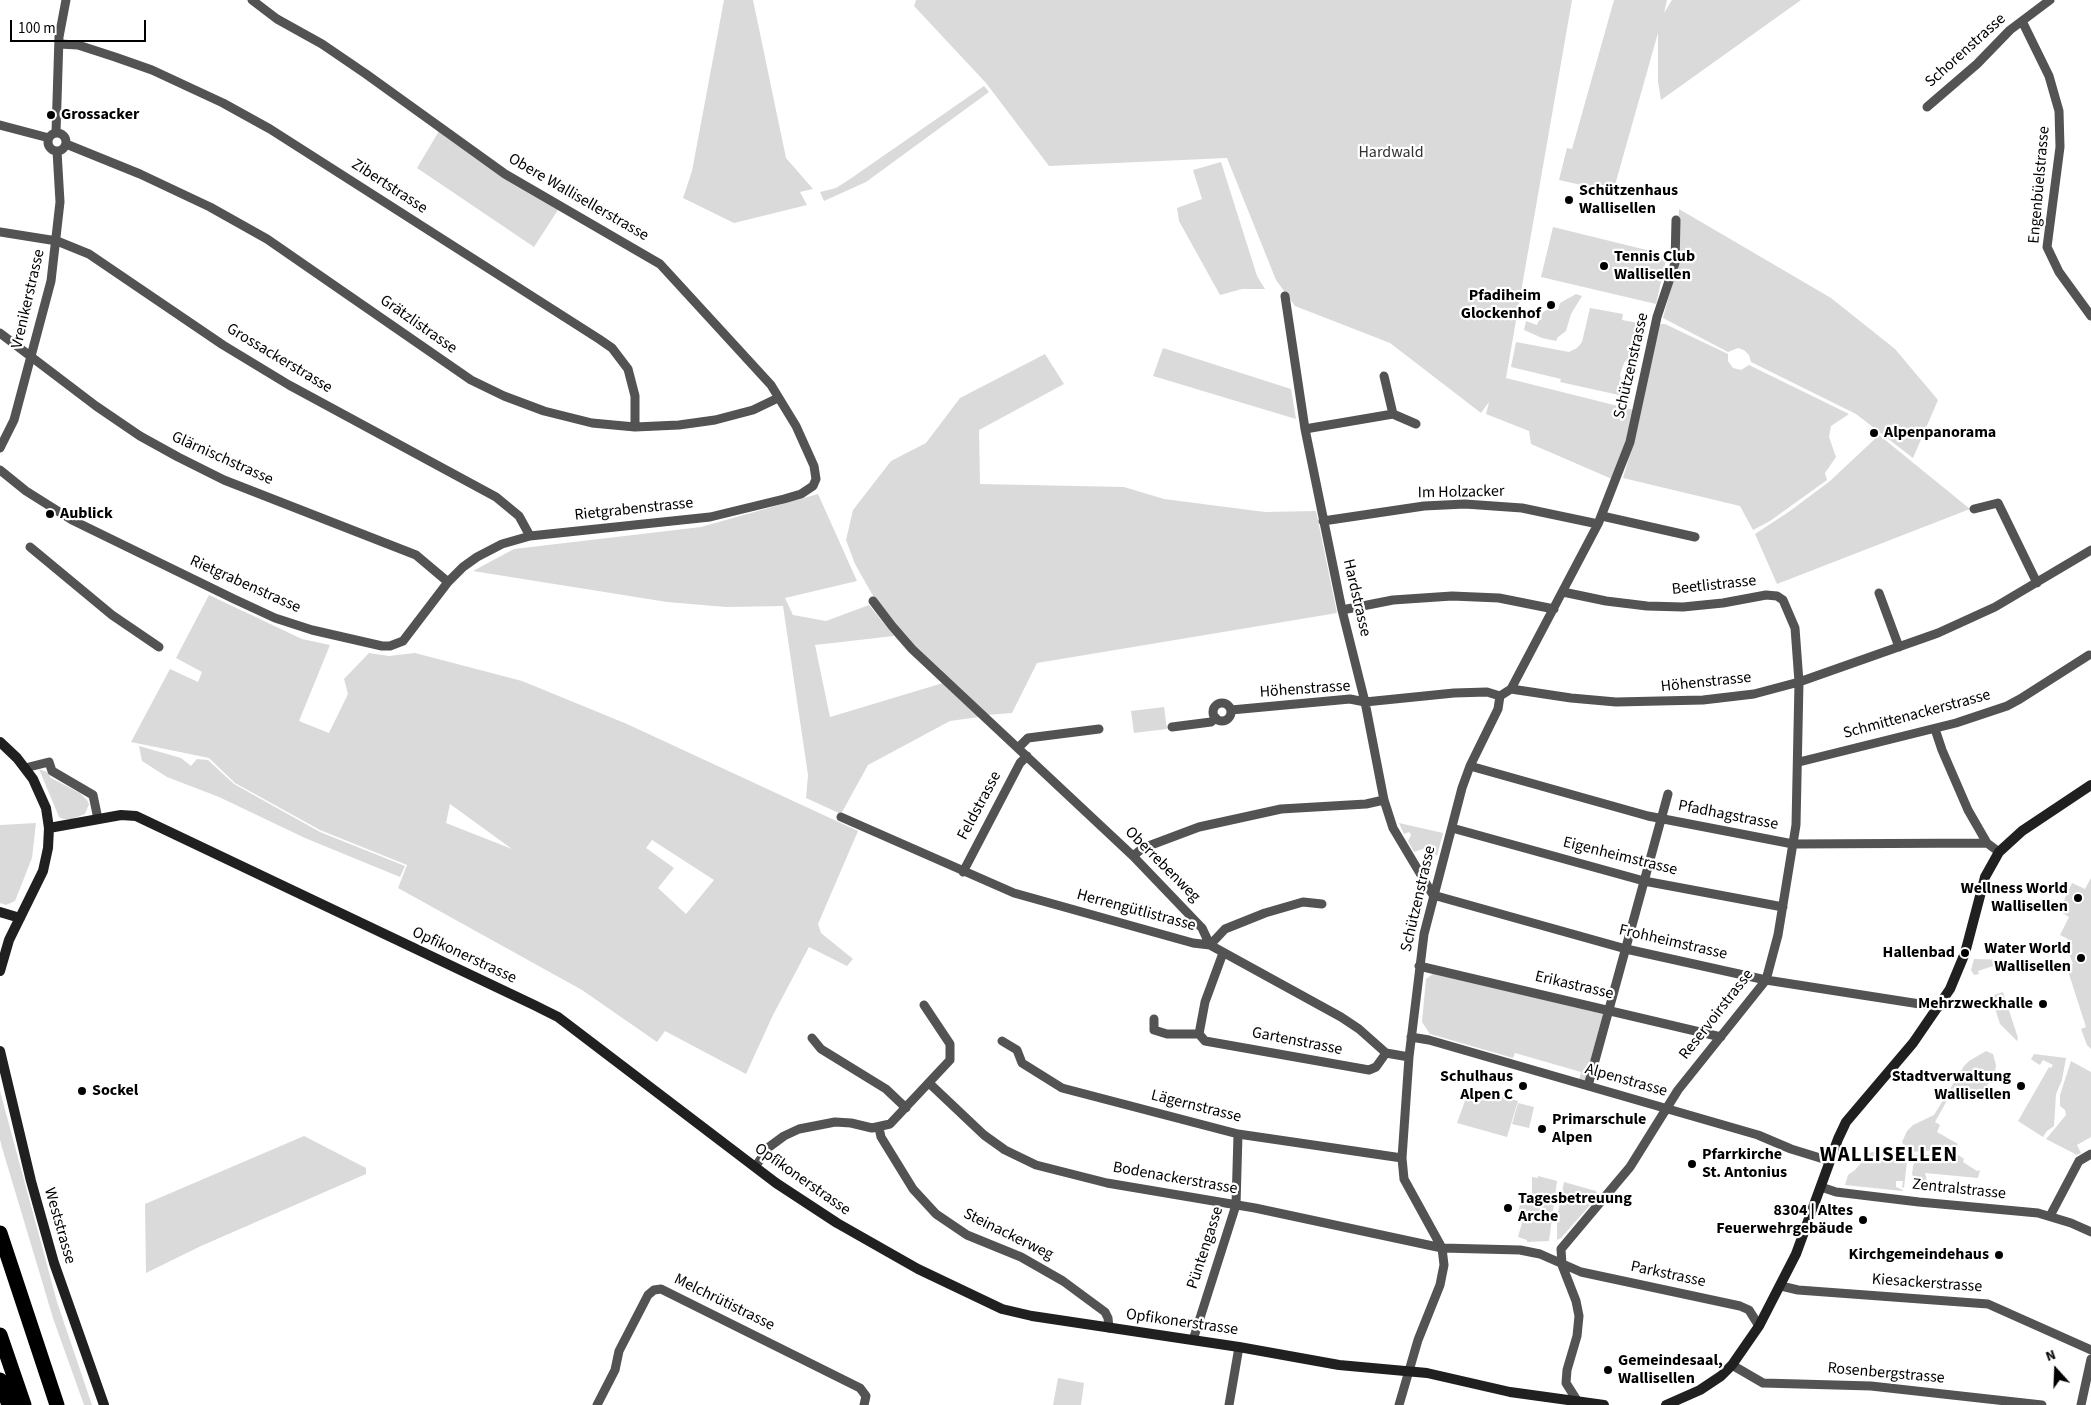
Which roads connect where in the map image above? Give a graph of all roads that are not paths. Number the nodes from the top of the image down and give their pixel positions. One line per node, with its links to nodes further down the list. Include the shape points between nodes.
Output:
1 (66, 0): 5 (street)
2 (252, 0): 19 (street, Obere Wallisellerstrasse, via 366,74 505,174 654,259 762,374)
3 (2050, 0): 4 (street, Schorenstrasse)
4 (2022, 21): 6 (street, Schorenstrasse); 15 (street, Engenbüelstrasse, via 2050,76 2059,110 2060,147 2047,247 2059,272)
5 (59, 44): 8 (street); 22 (street, Zibertstrasse, via 78,45 134,63 223,103 270,129 599,339 612,348 628,369 635,396)
6 (1927, 107)
7 (0, 125): 8 (street)
8 (52, 135): 9 (street, via 64,136); 10 (street, via 50,148)
9 (66, 144): 10 (street); 22 (street, Grätzlistrasse, via 170,187 267,239 471,380 544,411 592,422)
10 (57, 151): 13 (street, Vrenikerstrasse, via 60,202)
11 (1676, 220): 28 (street, Schützenstrasse, via 1673,271 1658,317 1630,442)
12 (0, 232): 13 (street, Grossackerstrasse)
13 (57, 241): 17 (street, Vrenikerstrasse, via 51,281); 30 (street, Grossackerstrasse, via 89,254 223,345 289,385 496,497 519,516)
14 (1285, 296): 23 (street, Hardstrasse)
15 (2091, 316)
16 (0, 333): 17 (street, Glärnischstrasse)
17 (31, 356): 24 (street, Vrenikerstrasse, via 14,420); 34 (street, Glärnischstrasse, via 140,436 178,457 224,480 416,555)
18 (1384, 376): 20 (street)
19 (778, 398): 22 (street, Grätzlistrasse, via 753,410 714,420); 26 (street, Obere Wallisellerstrasse, via 796,426 814,466)
20 (1393, 414): 21 (street); 23 (street)
21 (1416, 424)
22 (635, 427)
23 (1305, 428): 29 (street, Hardstrasse)
24 (0, 448)
25 (0, 470): 34 (street, Rietgrabenstrasse, via 26,492 72,520 275,618 312,630 382,646 397,644 410,634)
26 (814, 486): 30 (street, Rietgrabenstrasse, via 801,494 710,517)
27 (1974, 509): 35 (street, via 1998,503)
28 (1600, 520): 29 (street, Im Holzacker, via 1522,508 1465,504 1424,506); 31 (street); 36 (street, Schützenstrasse)
29 (1323, 521): 40 (street, Hardstrasse)
30 (530, 536): 34 (street, Rietgrabenstrasse, via 490,549 463,567)
31 (1695, 537)
32 (30, 546): 41 (street, via 112,615)
33 (2091, 550): 35 (street, Höhenstrasse)
34 (448, 582)
35 (2038, 583): 42 (street, Höhenstrasse, via 1976,616)
36 (1564, 592): 39 (street, Schützenstrasse); 44 (street, Beetlistrasse, via 1606,601 1684,607 1777,596 1783,600 1795,628)
37 (1880, 593): 42 (street)
38 (873, 601): 54 (street, Oberrebenweg, via 912,649)
39 (1554, 609): 40 (street, via 1498,598 1452,596 1393,600); 45 (street, Schützenstrasse)
40 (1342, 610): 47 (street, Hardstrasse)
41 (159, 647)
42 (1899, 647): 44 (street, Höhenstrasse)
43 (2089, 655): 52 (street, Schmittenackerstrasse, via 2020,699)
44 (1799, 682): 45 (street, Höhenstrasse, via 1754,694 1655,703 1571,698); 56 (street, Reservoirstrasse)
45 (1511, 689): 46 (street, Schützenstrasse)
46 (1500, 696): 47 (street, Höhenstrasse, via 1487,692); 57 (street, Schützenstrasse, via 1498,709)
47 (1365, 702): 48 (street, Höhenstrasse, via 1350,699); 61 (street, Hardstrasse)
48 (1231, 710): 49 (street, Höhenstrasse, via 1230,717 1225,720); 49 (street, Höhenstrasse, via 1228,704 1218,703 1214,708)
49 (1216, 718): 50 (street, Höhenstrasse, via 1211,722)
50 (1172, 727)
51 (1099, 729): 54 (street, via 1028,738)
52 (1935, 729): 56 (street, Schmittenackerstrasse); 67 (street, via 1957,786)
53 (0, 742): 58 (street)
54 (1018, 748): 55 (street, Oberrebenweg)
55 (1027, 756): 70 (street, Oberrebenweg); 71 (street, Feldstrasse, via 1020,763)
56 (1799, 762): 68 (street, Reservoirstrasse)
57 (1470, 766): 64 (street, Pfadhagstrasse); 66 (street, Schützenstrasse)
58 (25, 768): 63 (street, via 49,762 52,771 93,795); 65 (street, via 43,800)
59 (2091, 785): 69 (street, via 2024,829)
60 (1668, 794): 64 (street)
61 (1384, 800): 70 (street, via 1281,810 1199,827 1143,848); 73 (street, Hardstrasse, via 1393,828)
62 (841, 817): 71 (street, Herrengütlistrasse)
63 (98, 819): 65 (street, Opfikonerstrasse); 105 (street, Opfikonerstrasse, via 127,814 143,818 558,1017)
64 (1660, 819): 68 (street, Pfadhagstrasse); 72 (street)
65 (49, 828): 77 (street, via 43,871)
66 (1452, 828): 72 (street, Eigenheimstrasse); 73 (street, Schützenstrasse)
67 (1987, 843): 68 (street, Pfadhagstrasse); 69 (street)
68 (1793, 844): 75 (street, Reservoirstrasse)
69 (1999, 852): 85 (street, via 1986,877 1958,971)
70 (1134, 856): 78 (street, Oberrebenweg, via 1202,928)
71 (963, 872): 78 (street, Herrengütlistrasse, via 1014,893)
72 (1644, 881): 75 (street, Eigenheimstrasse); 79 (street)
73 (1433, 895): 79 (street, Frohheimstrasse); 81 (street, Schützenstrasse)
74 (1322, 904): 78 (street, via 1303,902 1265,913 1225,929)
75 (1783, 907): 83 (street, Reservoirstrasse)
76 (0, 912): 77 (street)
77 (20, 918): 82 (street, via 9,940)
78 (1210, 945): 80 (street, Herrengütlistrasse)
79 (1626, 948): 83 (street, Frohheimstrasse); 86 (street)
80 (1223, 953): 88 (street, via 1205,1002); 94 (street, Herrengütlistrasse, via 1341,1017)
81 (1419, 966): 86 (street, Erikastrasse); 89 (street, Schützenstrasse)
82 (0, 971)
83 (1766, 980): 85 (street, Frohheimstrasse); 90 (street, Reservoirstrasse)
84 (924, 1005): 96 (street, via 952,1052 950,1060)
85 (1939, 1007): 104 (street, via 1855,1110 1838,1139)
86 (1609, 1010): 90 (street, Erikastrasse); 97 (street)
87 (1154, 1019): 88 (street, Gartenstrasse, via 1154,1030 1167,1034)
88 (1198, 1034): 94 (street, Gartenstrasse, via 1204,1041 1369,1070 1376,1067)
89 (1411, 1037): 95 (street, Schützenstrasse); 97 (street, Alpenstrasse)
90 (1721, 1037): 99 (street, Reservoirstrasse)
91 (812, 1038): 98 (street, via 821,1049 886,1089)
92 (1002, 1041): 101 (street, Lägernstrasse, via 1017,1050 1022,1063 1062,1088)
93 (0, 1051): 129 (street, Weststrasse, via 50,1248)
94 (1386, 1054): 95 (street)
95 (1408, 1057): 103 (street, Schützenstrasse)
96 (929, 1083): 98 (street); 107 (street, Bodenackerstrasse, via 984,1135 1036,1165 1107,1183)
97 (1588, 1086): 99 (street, Alpenstrasse)
98 (906, 1108): 100 (street, via 890,1124)
99 (1666, 1108): 104 (street, Alpenstrasse, via 1758,1135); 112 (street, Reservoirstrasse, via 1630,1167 1561,1249)
100 (879, 1128): 105 (street, via 835,1122 799,1129 769,1147); 115 (street, Steinackerweg, via 881,1137 913,1189 936,1214 966,1234 1021,1256 1063,1281 1104,1312)
101 (1238, 1134): 103 (street, Lägernstrasse); 107 (street, Püntengasse)
102 (2091, 1154): 108 (street, via 2078,1161)
103 (1402, 1158): 111 (street, Schützenstrasse, via 1404,1179 1410,1193)
104 (1830, 1161): 106 (street)
105 (755, 1167): 115 (street, Opfikonerstrasse, via 837,1223 981,1300 1032,1316)
106 (1821, 1187): 108 (street, Zentralstrasse, via 1836,1192); 113 (street)
107 (1236, 1205): 111 (street, Bodenackerstrasse); 117 (street, Püntengasse)
108 (2050, 1216): 109 (street, Zentralstrasse)
109 (2091, 1232)
110 (0, 1233): 128 (highway)
111 (1442, 1248): 112 (street, Bodenackerstrasse, via 1520,1250 1540,1254); 122 (street, Schützenstrasse, via 1444,1265 1440,1285)
112 (1562, 1265): 114 (street, Parkstrasse, via 1581,1272 1740,1306 1749,1310); 125 (street, via 1579,1316 1566,1384)
113 (1781, 1286): 114 (street); 119 (street, Kiesackerstrasse, via 1798,1290 1988,1304)
114 (1758, 1326): 121 (street)
115 (1109, 1328): 117 (street, Opfikonerstrasse)
116 (0, 1335): 127 (highway)
117 (1193, 1340): 118 (street, Opfikonerstrasse)
118 (1239, 1347): 122 (street, Opfikonerstrasse, via 1339,1365); 131 (street)
119 (2091, 1350)
120 (2091, 1359): 136 (street)
121 (1732, 1365): 134 (street, via 1711,1384); 135 (street, Rosenbergstrasse, via 1763,1383 1871,1386)
122 (1409, 1370): 125 (street, Opfikonerstrasse, via 1510,1392); 132 (street, Schützenstrasse)
123 (0, 1380): 126 (highway)
124 (865, 1401): 130 (street, Melchrütistrasse, via 860,1388 661,1289 648,1295 619,1351 615,1370)
125 (1578, 1402): 133 (street, Opfikonerstrasse)
126 (10, 1405)
127 (24, 1405)
128 (57, 1405)
129 (104, 1405)
130 (597, 1405)
131 (1229, 1405)
132 (1400, 1405)
133 (1604, 1405)
134 (1666, 1405)
135 (2042, 1405)
136 (2081, 1405)

